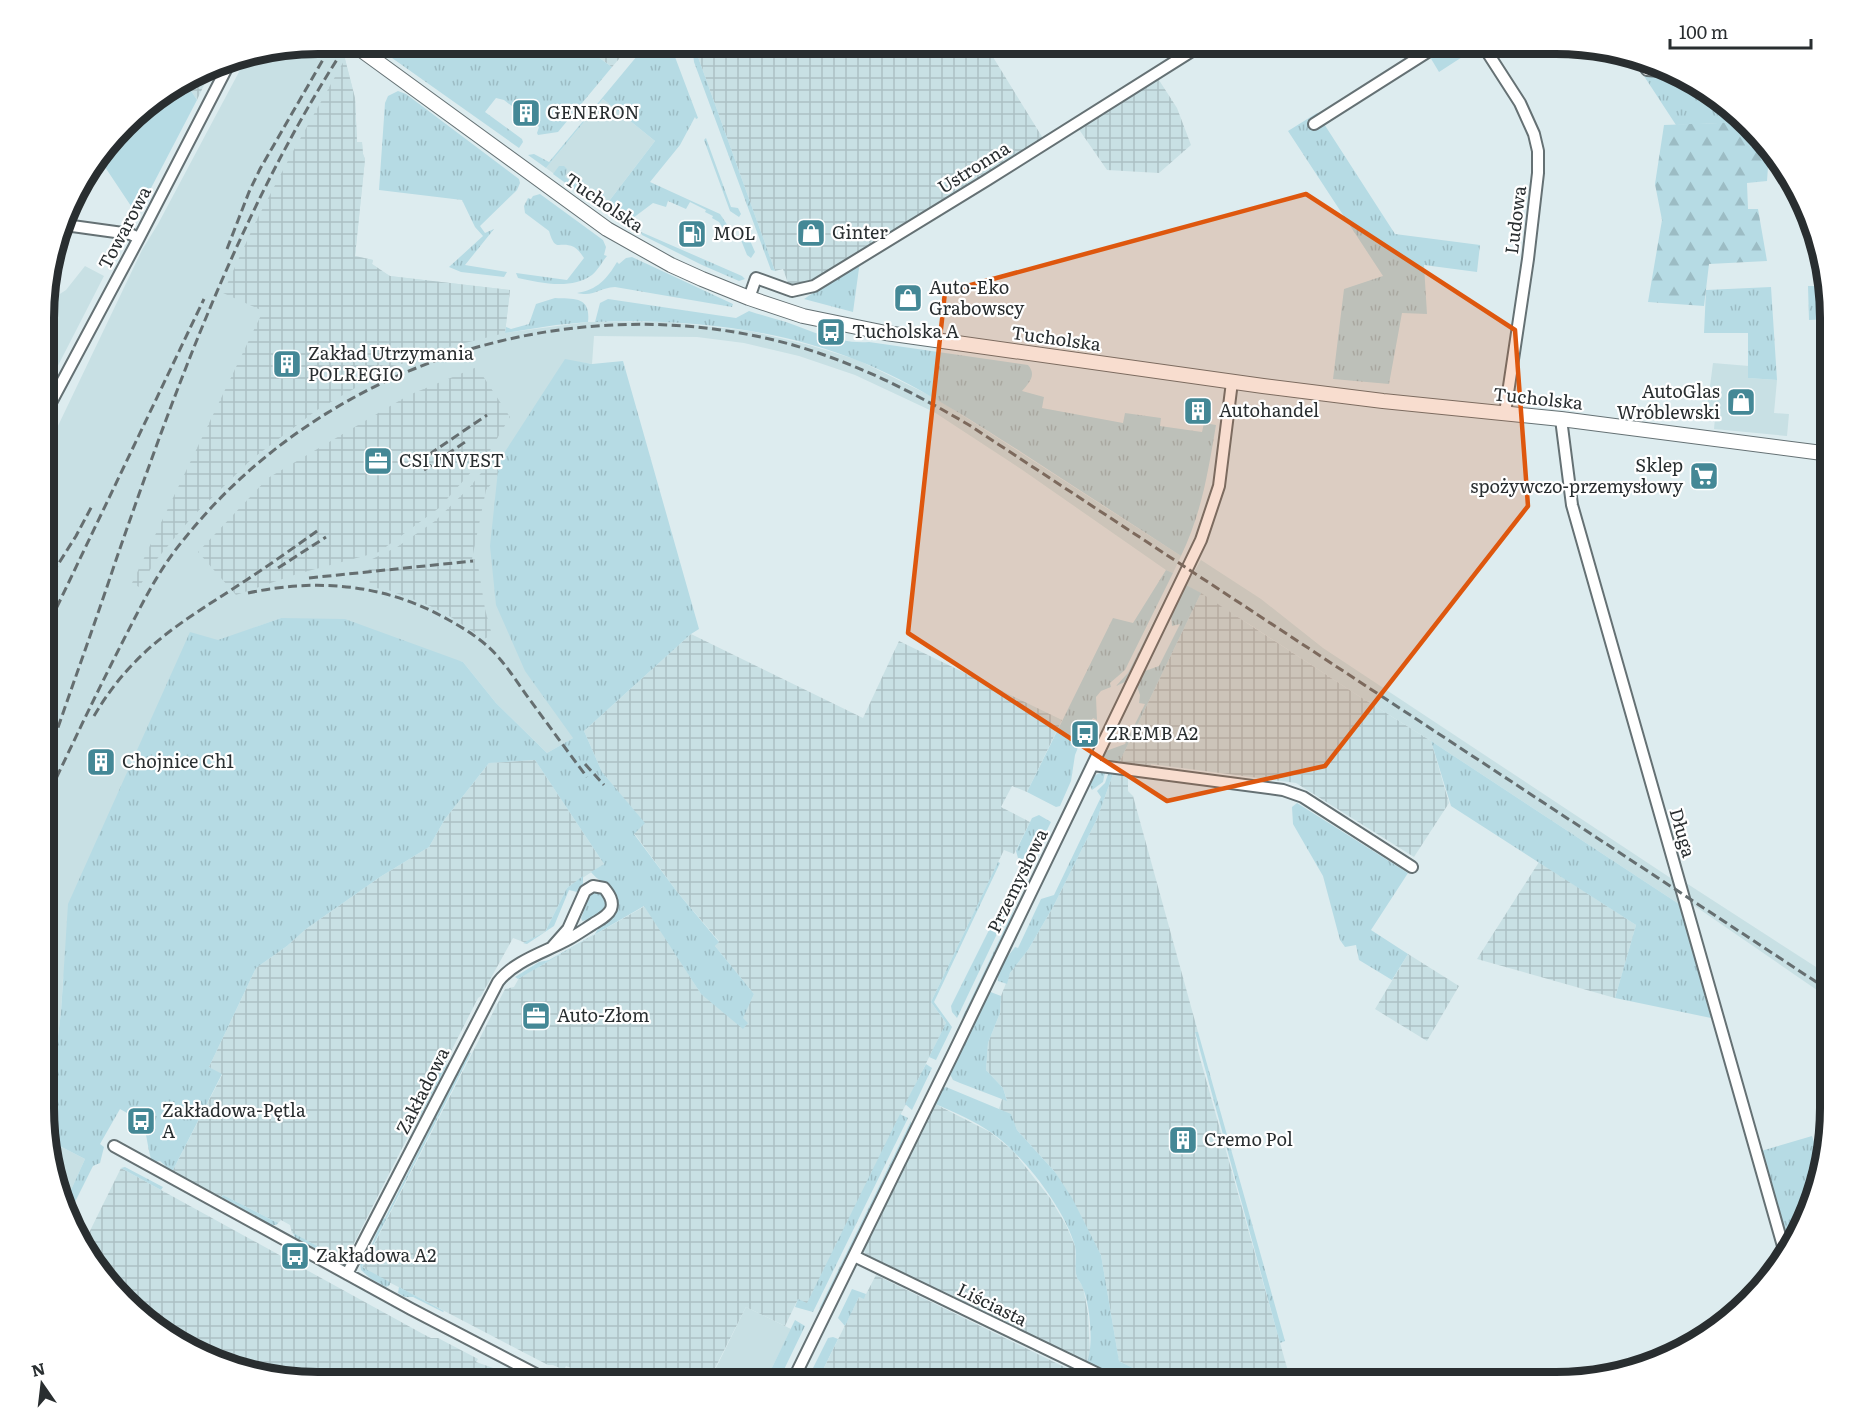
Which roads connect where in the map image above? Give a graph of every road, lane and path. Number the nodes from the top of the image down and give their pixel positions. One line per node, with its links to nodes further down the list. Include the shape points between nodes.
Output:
1 (367, 54): 9 (main road, Tucholska, via 607,229 671,265)
2 (1187, 54): 9 (street, Ustronna, via 814,286 792,291 756,278)
3 (1424, 54): 6 (street)
4 (1489, 54): 12 (street, Ludowa, via 1520,102 1538,151)
5 (225, 71): 8 (street, Towarowa)
6 (1314, 124)
7 (71, 226): 8 (street)
8 (139, 238): 11 (street, Towarowa)
9 (749, 298): 10 (main road, Tucholska, via 859,329)
10 (1232, 381): 12 (main road, Tucholska); 15 (street, Przemysłowa, via 1221,474 1210,515)
11 (54, 397)
12 (1505, 413): 13 (main road, Tucholska)
13 (1562, 419): 14 (main road, Tucholska); 19 (street, Długa, via 1572,505)
14 (1820, 453)
15 (1093, 765): 16 (street, via 1284,790 1303,797); 20 (street, Przemysłowa)
16 (1412, 867)
17 (553, 946): 17 (street, Zakładowa, via 608,913 611,899 604,888 596,886 585,891 568,929); 21 (street, Zakładowa, via 510,970 498,982)
18 (114, 1146): 21 (street)
19 (1782, 1244)
20 (854, 1256): 23 (street, Przemysłowa); 24 (street, Liściasta)
21 (347, 1274): 22 (street)
22 (532, 1372)
23 (797, 1372)
24 (1094, 1372)

